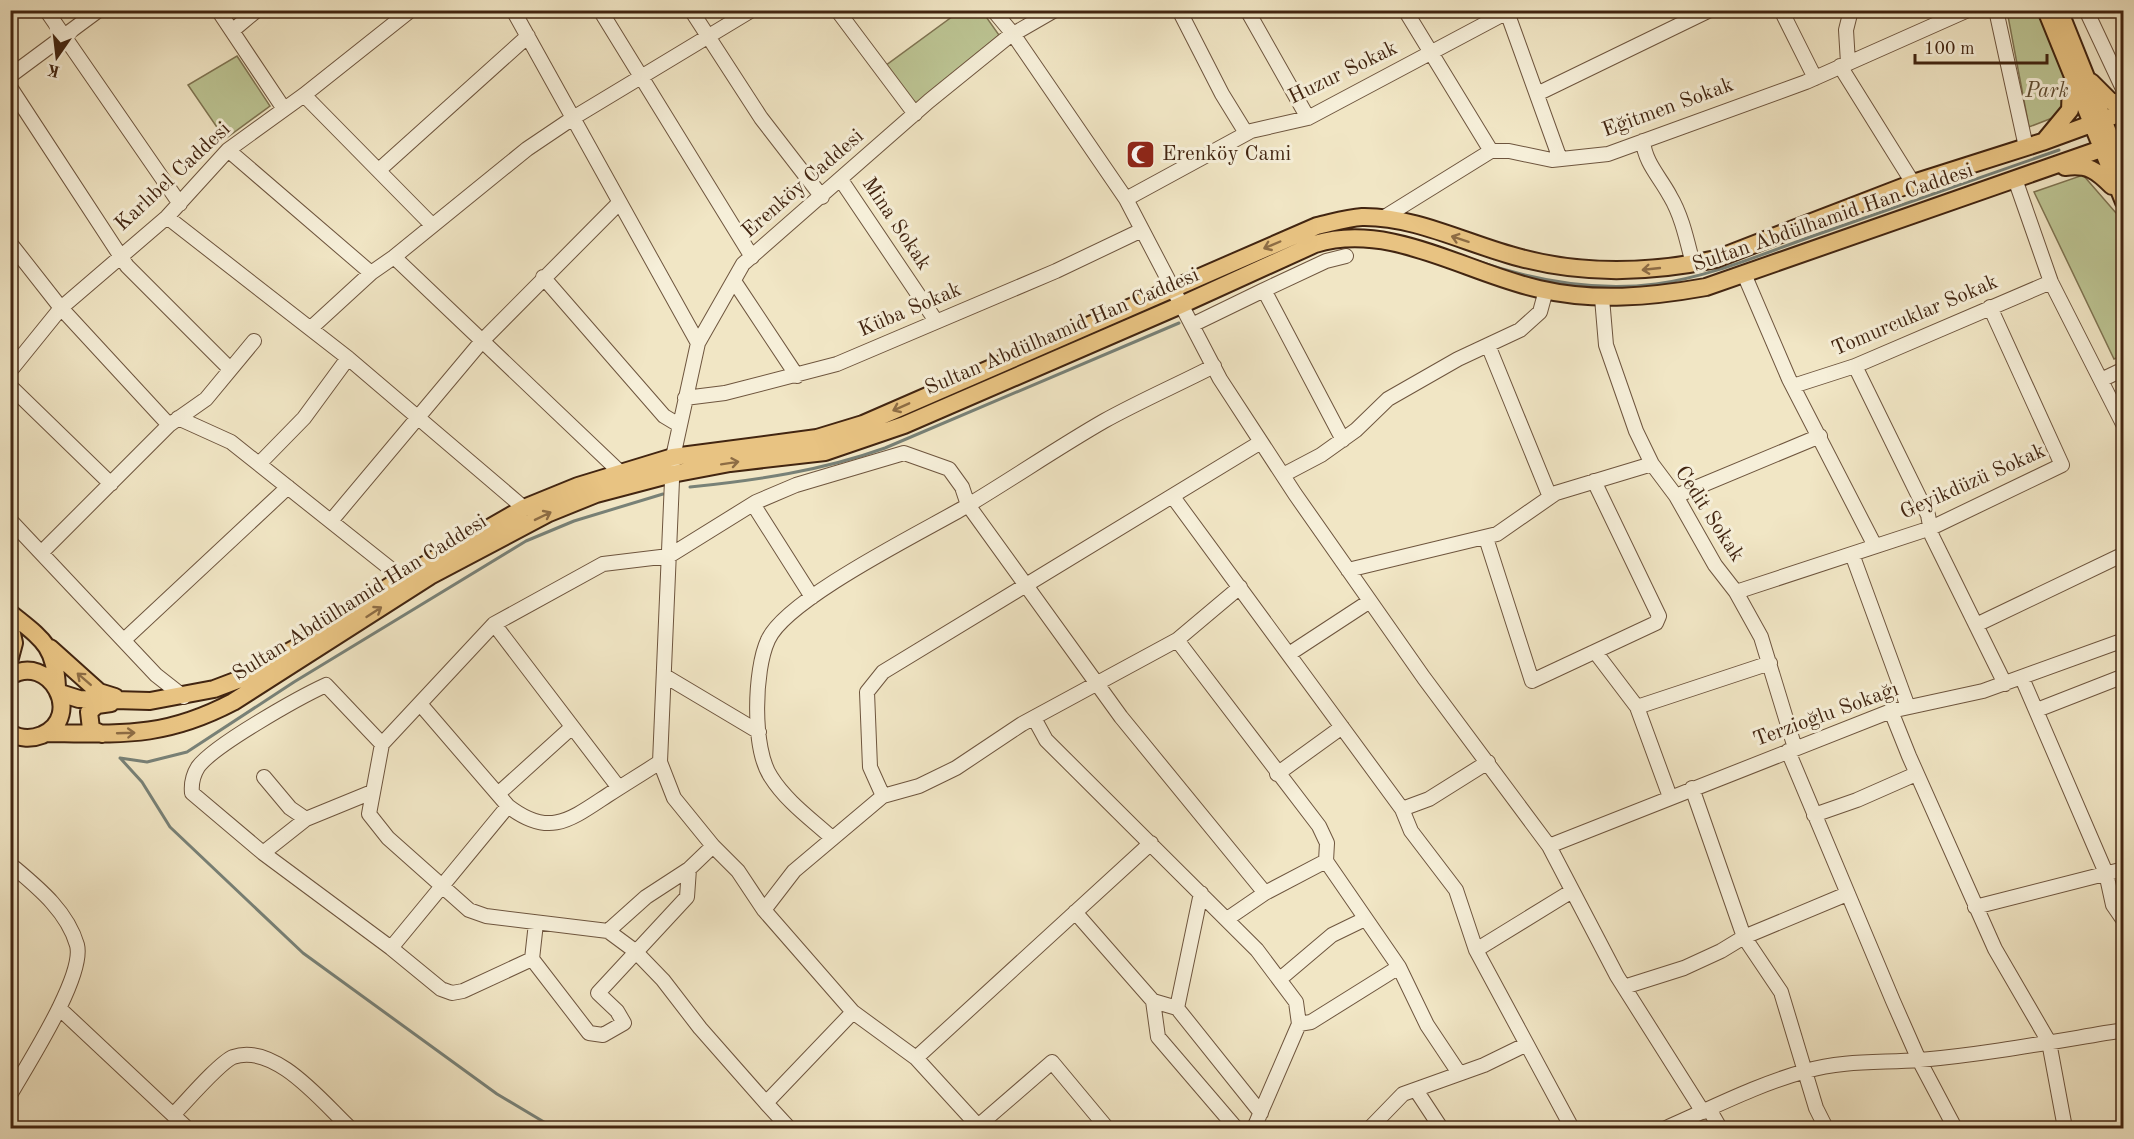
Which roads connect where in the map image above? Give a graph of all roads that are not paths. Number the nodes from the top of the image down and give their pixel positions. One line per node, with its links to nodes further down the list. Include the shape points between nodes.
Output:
1 (46, 10): 28 (street)
2 (99, 10): 28 (street)
3 (218, 10): 25 (street)
4 (257, 10): 25 (street)
5 (411, 10): 39 (street, Karlıbel Caddesi)
6 (513, 10): 27 (street)
7 (600, 10): 34 (street)
8 (691, 10): 29 (street)
9 (752, 10): 29 (street)
10 (837, 10): 43 (street)
11 (993, 10): 26 (street)
12 (1055, 10): 26 (street, Erenköy Caddesi)
13 (1179, 10): 47 (street)
14 (1247, 10): 45 (street)
15 (1405, 10): 30 (street)
16 (1710, 10): 38 (street)
17 (1781, 10): 35 (street)
18 (1851, 10): 31 (street)
19 (1968, 10): 31 (street, Eğitmen Sokak)
20 (1996, 10): 51 (street)
21 (2046, 10): 32 (main road)
22 (2059, 10): 32 (main road)
23 (2086, 10): 37 (street)
24 (1509, 11): 30 (street, Huzur Sokak); 38 (street)
25 (232, 31): 41 (street)
26 (1013, 34): 43 (street, Erenköy Caddesi); 63 (street)
27 (528, 36): 44 (street); 56 (street)
28 (64, 38): 33 (street); 65 (street)
29 (709, 38): 34 (street); 61 (street, via 761,118)
30 (1432, 52): 45 (street, Huzur Sokak); 53 (street)
31 (1844, 65): 35 (street, Eğitmen Sokak); 60 (street)
32 (2076, 73): 40 (main road, via 2105,98); 46 (main road); 49 (main road, via 2070,110)
33 (10, 76)
34 (642, 78): 44 (street); 74 (street)
35 (1815, 78): 48 (street, Eğitmen Sokak)
36 (10, 87): 71 (street)
37 (2124, 91)
38 (1537, 94): 54 (street)
39 (304, 95): 41 (street, Karlıbel Caddesi); 56 (street)
40 (2124, 105)
41 (284, 109): 52 (street, Karlıbel Caddesi)
42 (2124, 112): 46 (main road, Sultan Abdülhamid Han Caddesi)
43 (915, 114): 59 (street, Erenköy Caddesi)
44 (573, 118): 64 (street); 68 (street, via 527,149)
45 (1308, 118): 47 (street, Huzur Sokak)
46 (2096, 122): 49 (main road, Sultan Abdülhamid Han Caddesi); 50 (main road)
47 (1246, 133): 63 (street, Huzur Sokak)
48 (1643, 141): 54 (street, Eğitmen Sokak, via 1608,154); 75 (street, via 1644,152 1671,197)
49 (2042, 142): 51 (main road, Sultan Abdülhamid Han Caddesi); 55 (main road, via 2062,139 2071,145 2067,157)
50 (2112, 145): 55 (main road, Sultan Abdülhamid Han Caddesi); 57 (main road); 62 (main road)
51 (2026, 147): 60 (main road, Sultan Abdülhamid Han Caddesi)
52 (228, 150): 65 (street, Karlıbel Caddesi); 76 (street)
53 (1491, 151): 54 (street, Eğitmen Sokak); 67 (street)
54 (1560, 159)
55 (2049, 167): 58 (main road, Sultan Abdülhamid Han Caddesi); 62 (main road, via 2093,168)
56 (380, 170): 68 (street)
57 (2124, 172)
58 (2015, 179): 77 (main road, Sultan Abdülhamid Han Caddesi); 80 (street)
59 (841, 180): 61 (street, Erenköy Caddesi); 88 (street, Mina Sokak)
60 (1913, 183): 75 (main road, Sultan Abdülhamid Han Caddesi, via 1782,235)
61 (822, 197): 74 (street, Erenköy Caddesi)
62 (2121, 197)
63 (1126, 199): 69 (street)
64 (619, 202): 78 (street); 93 (street)
65 (180, 204): 66 (street, Karlıbel Caddesi)
66 (167, 217): 71 (street, Karlıbel Caddesi); 90 (street)
67 (1383, 218): 75 (main road, Sultan Abdülhamid Han Caddesi, one-way to 67, via 1617,270 1555,266); 81 (main road, Sultan Abdülhamid Han Caddesi, one-way to 81, via 1359,217 1317,226)
68 (432, 225): 73 (street)
69 (1142, 230): 81 (street); 88 (street, Küba Sokak)
70 (10, 243): 87 (street)
71 (120, 255): 87 (street, Karlıbel Caddesi); 98 (street)
72 (1346, 256): 82 (street, via 1326,261)
73 (394, 257): 76 (street); 92 (street)
74 (753, 257): 79 (street, Erenköy Caddesi, via 743,264)
75 (1693, 264)
76 (371, 273): 90 (street)
77 (1744, 274): 84 (main road, Sultan Abdülhamid Han Caddesi, via 1677,292); 104 (street)
78 (543, 277): 92 (street); 108 (street, via 664,416)
79 (734, 281): 93 (street, Erenköy Caddesi); 101 (street)
80 (2051, 282): 86 (street, Tomurcuklar Sokak); 102 (street)
81 (1173, 288): 85 (street); 113 (main road, Sultan Abdülhamid Han Caddesi, one-way to 113, via 863,424 807,440)
82 (1264, 290): 89 (street); 111 (street)
83 (1546, 290): 84 (main road, Sultan Abdülhamid Han Caddesi); 85 (main road, Sultan Abdülhamid Han Caddesi, via 1379,239 1353,237 1315,244); 94 (street, via 1540,312 1520,330)
84 (1602, 298): 115 (street, Cedit Sokak, via 1606,345 1636,431)
85 (1181, 305): 89 (street); 117 (main road, Sultan Abdülhamid Han Caddesi, one-way to 85, via 825,452 904,425)
86 (1990, 307): 97 (street, Tomurcuklar Sokak); 130 (street, Geyikdüzü Sokak, via 2062,465)
87 (61, 308): 100 (street, Karlıbel Caddesi); 107 (street)
88 (936, 321): 101 (street, Küba Sokak, via 837,364)
89 (1192, 325): 96 (street)
90 (311, 328): 95 (street)
91 (254, 341): 98 (street)
92 (482, 341): 106 (street); 116 (street)
93 (698, 343): 105 (street, Erenköy Caddesi)
94 (1488, 345): 111 (street, via 1388,399); 124 (street)
95 (348, 358): 106 (street); 114 (street, via 304,418)
96 (1214, 366): 112 (street); 126 (street, via 1105,421)
97 (1855, 366): 104 (street, Tomurcuklar Sokak); 130 (street)
98 (230, 369): 107 (street, via 206,399)
99 (2124, 369): 102 (street)
100 (10, 371)
101 (797, 376): 105 (street, Küba Sokak)
102 (2101, 380): 109 (street)
103 (10, 386): 120 (street)
104 (1793, 386): 110 (street)
105 (685, 398): 108 (street, Erenköy Caddesi)
106 (417, 418): 127 (street); 129 (street)
107 (174, 422): 114 (street, via 231,442); 120 (street)
108 (679, 425): 113 (street, Erenköy Caddesi)
109 (2124, 426)
110 (1820, 436): 122 (street); 132 (street)
111 (1342, 440): 118 (street)
112 (1261, 442): 118 (street); 123 (street)
113 (673, 457): 116 (main road, Sultan Abdülhamid Han Caddesi); 117 (street, Erenköy Caddesi)
114 (259, 464): 121 (street)
115 (1652, 464): 119 (street); 122 (street, Cedit Sokak)
116 (621, 473): 127 (main road, Sultan Abdülhamid Han Caddesi)
117 (672, 474): 136 (street, Erenköy Caddesi); 175 (main road, Sultan Abdülhamid Han Caddesi, one-way to 117, via 165,729 209,715 430,576 510,532 596,494)
118 (1283, 476): 137 (street)
119 (1594, 481): 124 (street); 152 (street, via 1659,616 1656,623)
120 (111, 484): 133 (street)
121 (288, 487): 129 (street); 148 (street)
122 (1676, 496): 141 (street, Cedit Sokak, via 1715,565)
123 (1173, 497): 139 (street); 140 (street)
124 (1550, 497): 131 (street, via 1514,525)
125 (753, 504): 126 (street, via 796,485 904,453 950,469); 136 (street); 142 (street)
126 (968, 505): 139 (street); 142 (street)
127 (524, 508): 138 (main road, Sultan Abdülhamid Han Caddesi)
128 (10, 520): 133 (street)
129 (331, 521): 138 (street)
130 (1931, 528): 132 (street, Geyikdüzü Sokak); 147 (street)
131 (1486, 538): 137 (street); 152 (street, via 1532,681)
132 (1875, 546): 134 (street, Geyikdüzü Sokak)
133 (42, 552): 148 (street)
134 (1852, 554): 141 (street, Geyikdüzü Sokak); 167 (street)
135 (2124, 554): 147 (street)
136 (669, 556): 145 (street, via 603,564); 157 (street, Erenköy Caddesi)
137 (1348, 570): 143 (street)
138 (402, 578): 163 (main road, Sultan Abdülhamid Han Caddesi, via 243,678)
139 (1028, 585): 160 (street); 188 (street, via 883,672 867,692 870,767)
140 (1240, 587): 149 (street); 153 (street)
141 (1736, 592): 155 (street, Cedit Sokak, via 1761,637)
142 (812, 597): 173 (street, via 768,638 759,668)
143 (1370, 601): 153 (street); 180 (street)
144 (10, 613): 151 (main road)
145 (494, 624): 165 (street); 172 (street)
146 (10, 625): 154 (main road, via 14,643)
147 (1976, 626): 161 (street)
148 (124, 640): 163 (street, via 156,675)
149 (1177, 640): 160 (street); 181 (street)
150 (2124, 640): 159 (street, Terzioğlu Sokağı)
151 (50, 648): 162 (main road); 164 (main road, one-way to 151, via 99,692)
152 (1596, 653): 166 (street)
153 (1289, 654): 171 (street)
154 (10, 658)
155 (1770, 663): 166 (street); 178 (street, Cedit Sokak)
156 (10, 676): 162 (main road, Sultan Abdülhamid Han Caddesi, via 36,672 46,676)
157 (665, 676): 173 (street); 179 (street, Erenköy Caddesi)
158 (2124, 676): 168 (street)
159 (2022, 678): 161 (street, Terzioğlu Sokağı); 168 (street)
160 (1096, 684): 170 (street); 207 (street, via 1160,769)
161 (2005, 684): 167 (street, Terzioğlu Sokağı)
162 (59, 690): 164 (main road, Sultan Abdülhamid Han Caddesi, via 79,699); 174 (main road, via 61,715)
163 (184, 696): 164 (main road, Sultan Abdülhamid Han Caddesi)
164 (124, 700): 175 (main road, via 97,705 89,712 91,729)
165 (421, 705): 177 (street); 187 (street)
166 (1636, 707): 189 (street)
167 (1908, 708): 169 (street, Terzioğlu Sokağı)
168 (2037, 710): 203 (street)
169 (1891, 711): 178 (street, Terzioğlu Sokağı); 182 (street)
170 (1034, 718): 188 (street, via 956,768 919,786); 195 (street, via 1046,740)
171 (1342, 727): 181 (street); 191 (street)
172 (571, 728): 184 (street); 187 (street)
173 (759, 732): 194 (street, via 770,776 795,806)
174 (47, 733): 175 (main road, Sultan Abdülhamid Han Caddesi); 176 (main road, Sultan Abdülhamid Han Caddesi, via 26,738)
175 (102, 734)
176 (12, 735)
177 (382, 744): 186 (street); 198 (street, via 326,685 219,748 199,765 191,783 192,793)
178 (1792, 749): 185 (street, Terzioğlu Sokağı); 192 (street, Cedit Sokak)
179 (660, 762): 184 (street); 196 (street, via 674,798)
180 (1488, 762): 191 (street, via 1429,799); 197 (street)
181 (1277, 774): 199 (street, via 1319,826 1327,843)
182 (1916, 774): 192 (street); 209 (street)
183 (264, 777): 193 (street, via 290,808)
184 (619, 788): 190 (street, via 569,821 547,825 524,819)
185 (1692, 788): 189 (street, Terzioğlu Sokağı); 217 (street)
186 (372, 792): 193 (street); 204 (street, via 369,814 388,838)
187 (498, 794): 190 (street)
188 (883, 796): 194 (street)
189 (1670, 797): 197 (street, Terzioğlu Sokağı)
190 (508, 806): 204 (street)
191 (1402, 809): 219 (street, via 1411,831 1456,890)
192 (1814, 815): 208 (street, Cedit Sokak)
193 (306, 819): 198 (street)
194 (832, 838): 210 (street, via 794,871)
195 (1151, 843): 206 (street); 211 (street)
196 (713, 846): 201 (street); 210 (street, via 738,871)
197 (1549, 846): 205 (street)
198 (263, 853): 218 (street)
199 (1326, 861): 207 (street); 213 (street)
200 (10, 864): 226 (street, via 48,897 77,946 77,964)
201 (689, 869): 216 (street, via 646,897); 220 (street, via 687,897)
202 (2124, 869): 203 (street)
203 (2106, 873): 209 (street); 214 (street, via 2113,905)
204 (441, 886): 215 (street, via 469,910); 218 (street)
205 (1572, 891): 219 (street); 224 (street)
206 (1201, 893): 212 (street); 227 (street)
207 (1265, 894): 212 (street)
208 (1847, 894): 217 (street); 234 (street, Cedit Sokak)
209 (1976, 907): 231 (street, via 1995,949)
210 (764, 910): 228 (street)
211 (1075, 912): 225 (street); 233 (street)
212 (1227, 919): 223 (street)
213 (1365, 919): 222 (street); 223 (street, via 1332,935)
214 (2124, 921)
215 (536, 923): 216 (street); 221 (street)
216 (608, 931): 220 (street)
217 (1744, 937): 224 (street, via 1684,968); 235 (street, via 1781,992)
218 (391, 948): 221 (street, via 441,989 452,993)
219 (1476, 950): 232 (street)
220 (635, 951): 221 (street, via 598,993 624,1023 603,1035 589,1033); 239 (street)
221 (532, 958)
222 (1399, 967): 229 (street, via 1311,1022); 236 (street, via 1427,1025)
223 (1280, 979): 229 (street, via 1296,1002)
224 (1624, 987): 240 (street)
225 (1153, 1001): 227 (street); 248 (street, via 1158,1037)
226 (59, 1008): 238 (street); 242 (street)
227 (1177, 1008): 241 (street)
228 (853, 1012): 233 (street); 239 (street)
229 (1299, 1024): 241 (street)
230 (2124, 1030): 231 (street)
231 (2049, 1042): 234 (street); 257 (street)
232 (1526, 1044): 236 (street); 252 (street)
233 (916, 1058): 243 (street)
234 (1919, 1060): 235 (street, via 1845,1063); 256 (street, Cedit Sokak)
235 (1806, 1071): 240 (street); 255 (street)
236 (1459, 1073): 237 (street)
237 (1416, 1090): 250 (street, via 1403,1094); 251 (street)
238 (10, 1095)
239 (766, 1103): 246 (street)
240 (1706, 1110): 253 (street); 254 (street)
241 (1261, 1113): 249 (street)
242 (173, 1115): 244 (street); 245 (street, via 232,1058 261,1056 287,1070)
243 (979, 1127): 247 (street, via 1052,1062)
244 (187, 1128)
245 (350, 1128)
246 (789, 1128)
247 (1107, 1128)
248 (1236, 1128)
249 (1254, 1128)
250 (1370, 1128)
251 (1441, 1128)
252 (1572, 1128)
253 (1666, 1128)
254 (1719, 1128)
255 (1826, 1128)
256 (1955, 1128)
257 (2065, 1128)

